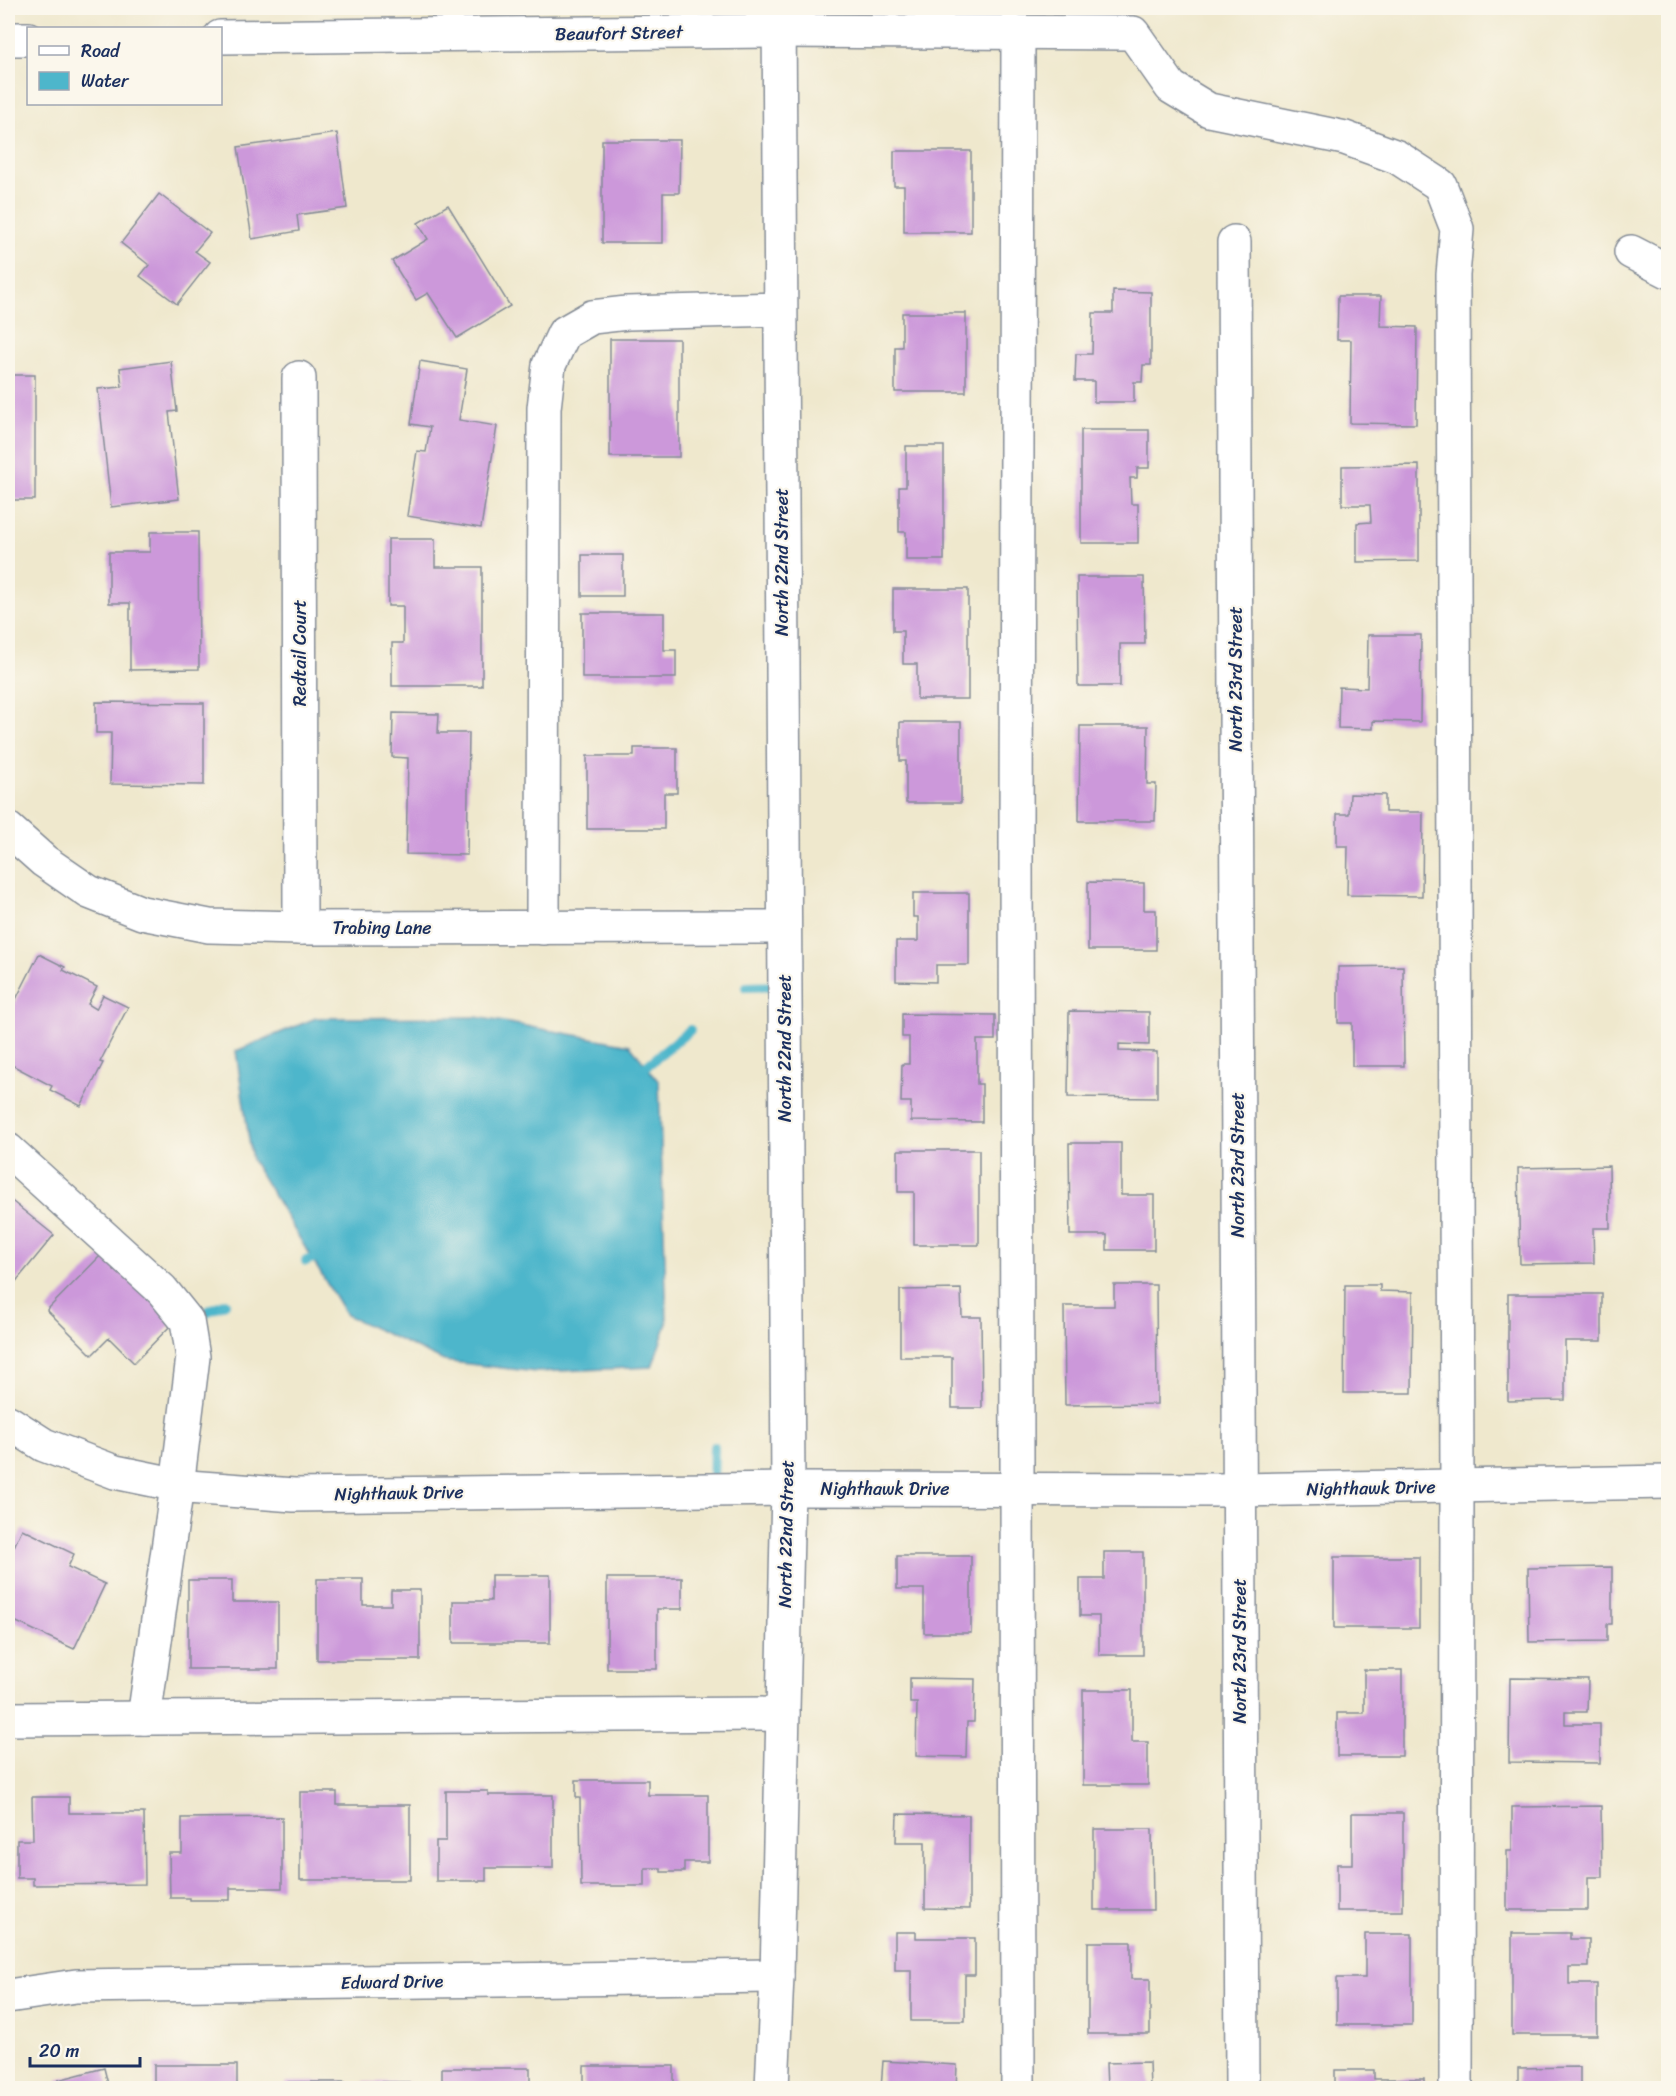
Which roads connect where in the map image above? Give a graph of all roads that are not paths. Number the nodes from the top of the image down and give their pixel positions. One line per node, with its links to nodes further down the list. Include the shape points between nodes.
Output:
1 (778, 19): 2 (street, Beaufort Street); 3 (street, Beaufort Street); 9 (street, North 22nd Street)
2 (1018, 32): 19 (street, Beaufort Street, via 1133,33 1172,87 1209,110 1345,138 1397,156 1440,185 1457,229); 21 (street)
3 (222, 37)
4 (8, 39): 5 (street)
5 (27, 39)
6 (1234, 242): 22 (street, North 23rd Street)
7 (1631, 252): 8 (street)
8 (1668, 271)
9 (780, 309): 12 (street, North 22nd Street); 14 (street, via 592,317 564,333 549,365 544,408)
10 (299, 378): 13 (street, Redtail Court)
11 (8, 829): 13 (street, Trabing Lane, via 44,861 89,892 142,913 209,926)
12 (784, 927): 14 (street, Trabing Lane); 20 (street, North 22nd Street)
13 (300, 928): 14 (street, Trabing Lane)
14 (543, 928)
15 (8, 1150): 18 (street, via 162,1290 187,1321 193,1357)
16 (8, 1422): 18 (street, Nighthawk Drive, via 44,1445 115,1472)
17 (1668, 1482): 19 (street, Nighthawk Drive)
18 (177, 1486): 20 (street, Nighthawk Drive, via 294,1495); 24 (street)
19 (1457, 1486): 22 (street, Nighthawk Drive); 31 (street)
20 (788, 1489): 21 (street, Nighthawk Drive); 23 (street, North 22nd Street)
21 (1017, 1490): 22 (street, Nighthawk Drive); 29 (street)
22 (1239, 1490): 30 (street, North 23rd Street)
23 (783, 1714): 24 (street); 26 (street, North 22nd Street)
24 (144, 1718): 25 (street)
25 (8, 1719)
26 (777, 1976): 27 (street, Edward Drive, via 76,1986); 28 (street, North 22nd Street)
27 (8, 1995)
28 (772, 2088)
29 (1018, 2088)
30 (1242, 2088)
31 (1456, 2088)

